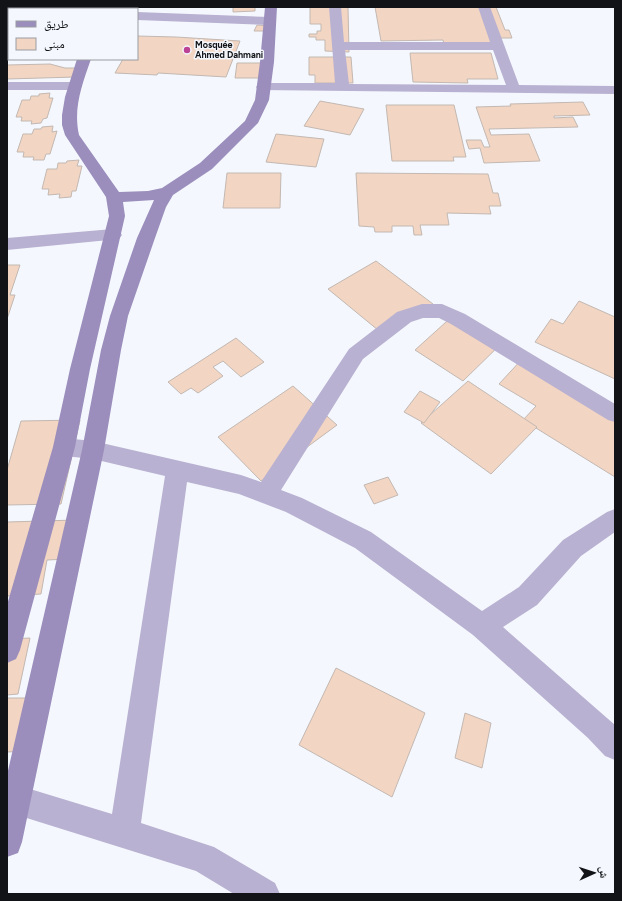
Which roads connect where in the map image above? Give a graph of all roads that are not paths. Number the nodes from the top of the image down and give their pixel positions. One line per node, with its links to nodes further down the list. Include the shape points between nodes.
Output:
1 (335, 7): 5 (street)
2 (484, 7): 6 (street)
3 (271, 14): 4 (street); 10 (street)
4 (138, 16)
5 (338, 46): 6 (street); 11 (street)
6 (498, 46): 12 (street)
7 (84, 60): 9 (street)
8 (7, 86): 9 (street)
9 (75, 86): 15 (street, via 70,98 68,123 72,135)
10 (263, 87): 11 (street); 14 (street, via 262,100 251,123 206,166)
11 (342, 87): 12 (street)
12 (514, 89): 13 (street)
13 (615, 90)
14 (167, 192): 15 (street, via 148,196); 18 (street, via 158,207 119,316)
15 (114, 197): 16 (street, via 117,216)
16 (113, 234): 17 (street); 19 (street)
17 (7, 244)
18 (109, 358): 19 (street); 22 (street)
19 (82, 364): 21 (street)
20 (615, 414): 24 (street, via 458,319 442,311 422,311 404,317 356,354)
21 (64, 447): 22 (street); 27 (street)
22 (93, 450): 23 (street); 29 (street)
23 (176, 469): 24 (street); 30 (street)
24 (266, 494): 26 (street, via 294,504 363,540)
25 (615, 519): 26 (street, via 572,548 528,596)
26 (482, 626): 28 (street)
27 (7, 650)
28 (615, 746)
29 (12, 800): 30 (street); 31 (street)
30 (124, 833): 32 (street, via 204,858)
31 (7, 842)
32 (264, 894)

